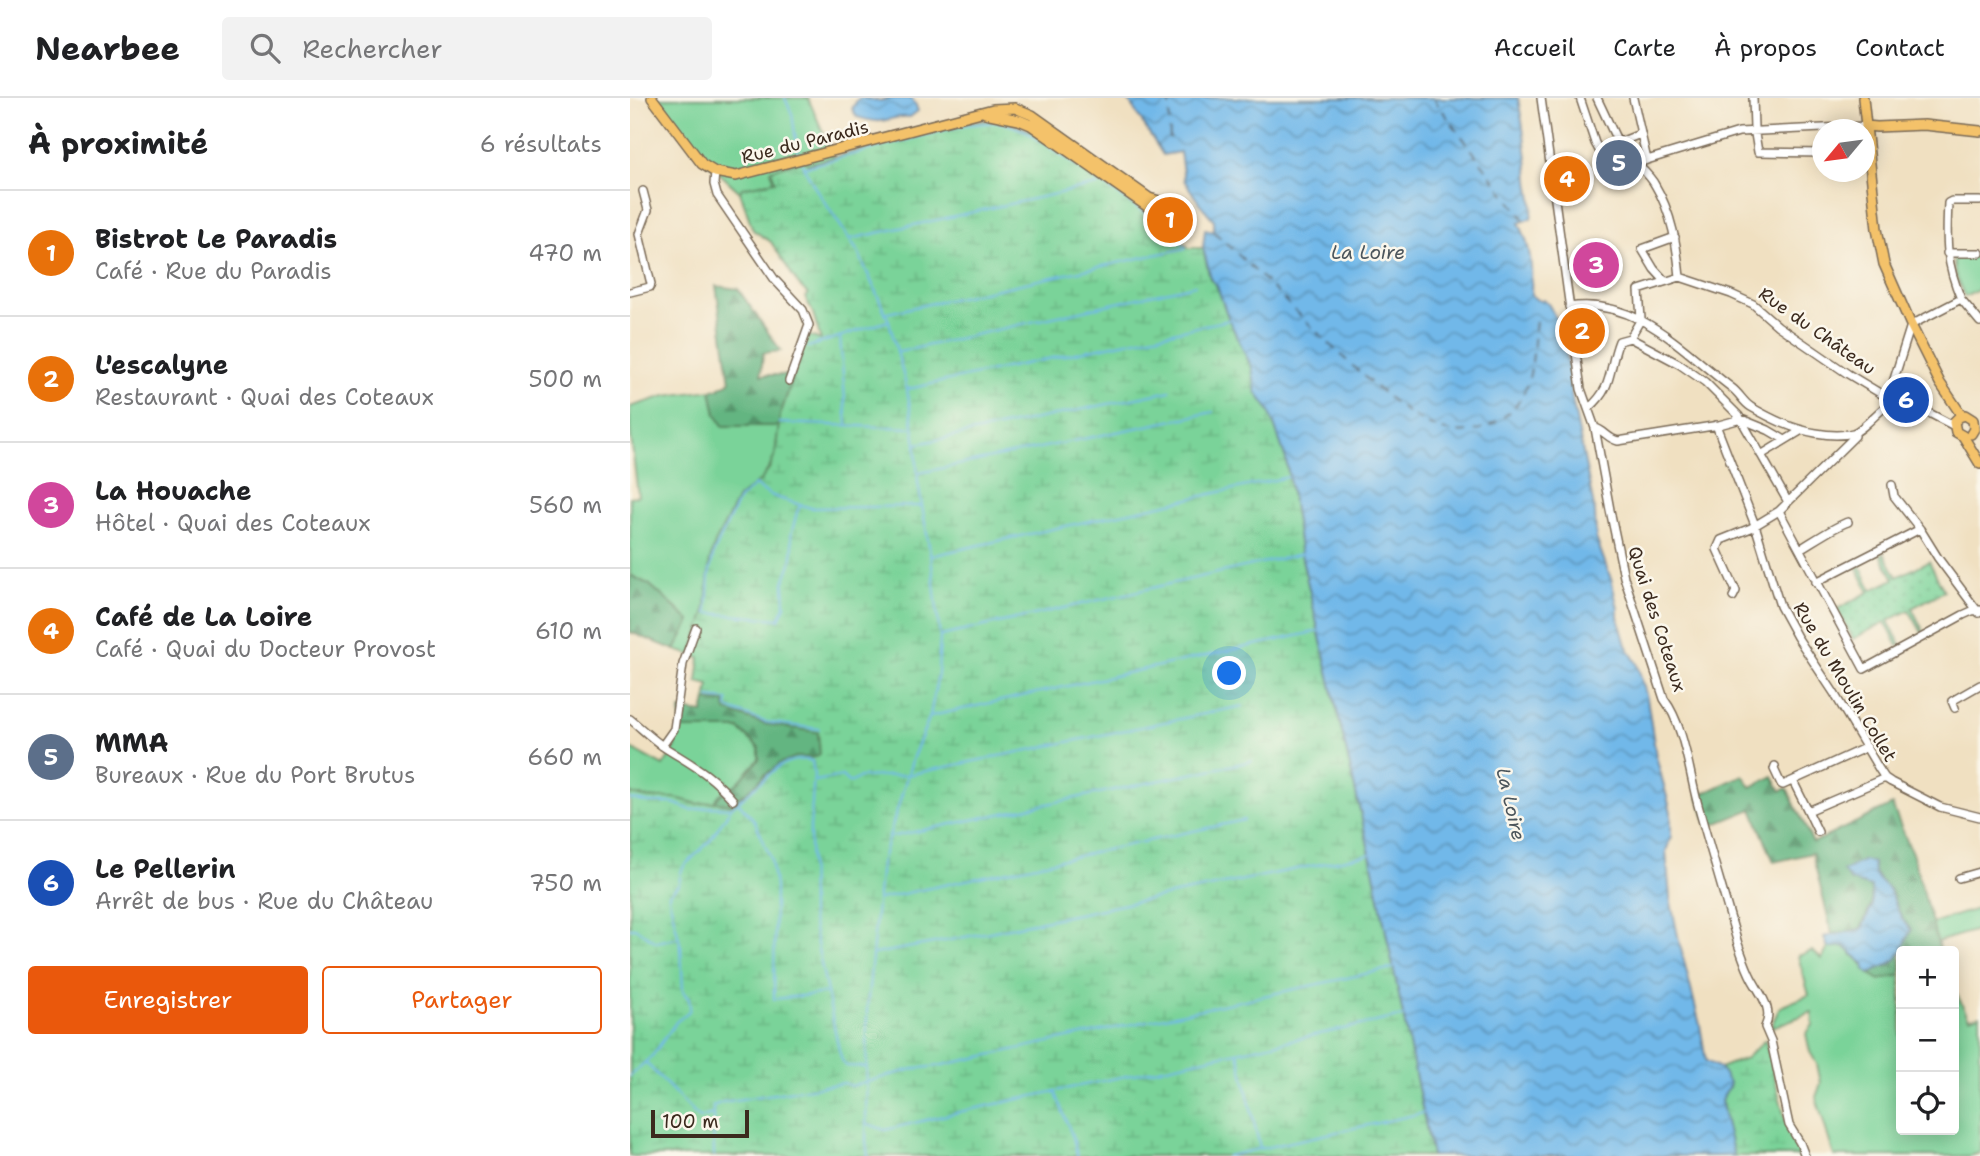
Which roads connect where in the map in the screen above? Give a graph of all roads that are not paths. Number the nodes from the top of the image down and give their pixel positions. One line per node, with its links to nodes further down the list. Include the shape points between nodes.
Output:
1 (652, 98): 19 (main road, via 698,160)
2 (1541, 98): 30 (street, Quai des Coteaux)
3 (1580, 98): 18 (street, via 1595,143 1612,173)
4 (1597, 98): 15 (street)
5 (1633, 98): 14 (street)
6 (1753, 98): 12 (street)
7 (1863, 98): 9 (main road)
8 (985, 113): 8 (main road, Rue du Paradis, via 1031,125 1151,209 1166,203 1149,198 1024,111 1005,107); 19 (main road, Rue du Paradis, via 736,176)
9 (1865, 119)
10 (1875, 127): 13 (main road, via 1924,125)
11 (1812, 128): 12 (street)
12 (1754, 131): 16 (street, via 1758,152); 17 (street)
13 (1980, 131)
14 (1640, 134): 15 (street); 17 (street)
15 (1618, 142): 18 (street)
16 (1812, 153)
17 (1647, 160): 18 (street)
18 (1633, 165): 23 (street, via 1655,184)
19 (715, 172): 35 (street, via 717,195 775,280 803,310 809,325)
20 (1870, 182): 33 (main road, via 1880,249)
21 (643, 191): 28 (street, via 648,210 639,234 651,284)
22 (1980, 201): 24 (street, via 1948,203)
23 (1675, 237): 26 (street); 27 (street, via 1642,249)
24 (1947, 253): 25 (street); 29 (street)
25 (1980, 253)
26 (1680, 277): 27 (street); 36 (street, Rue du Château, via 1753,304)
27 (1665, 281): 31 (street, via 1639,290)
28 (630, 292)
29 (1961, 299): 32 (street); 33 (street)
30 (1569, 307): 31 (street, via 1587,304); 37 (street, Quai des Coteaux, via 1581,389)
31 (1641, 319): 34 (street); 43 (street, via 1750,406)
32 (1980, 322)
33 (1910, 325): 36 (street, via 1889,393); 39 (main road)
34 (1627, 340): 37 (street, via 1619,341 1609,384); 38 (street, via 1705,382)
35 (789, 381)
36 (1891, 403): 39 (street, Rue du Château); 44 (street)
37 (1589, 408): 41 (street, Quai des Coteaux)
38 (1741, 419): 40 (street); 45 (street); 46 (street)
39 (1957, 420): 42 (main road, via 1968,416); 42 (main road, via 1958,434)
40 (1716, 425): 41 (street, via 1618,441); 52 (street, Rue du Moulin Collet)
41 (1595, 428): 73 (street, Quai des Coteaux, via 1624,577 1682,741 1738,944 1767,1009 1765,1027 1789,1125)
42 (1974, 428): 47 (main road)
43 (1802, 430): 44 (street); 45 (street)
44 (1855, 433): 49 (street)
45 (1785, 440): 46 (street)
46 (1761, 455): 49 (street)
47 (1980, 464)
48 (1892, 485): 53 (street, via 1894,496)
49 (1788, 502): 50 (street)
50 (1779, 511): 52 (street); 54 (street)
51 (1848, 522): 54 (street)
52 (1755, 525): 56 (street, via 1718,544 1736,591); 63 (street, Rue du Moulin Collet, via 1780,606)
53 (1920, 529): 55 (street); 57 (street)
54 (1800, 549): 55 (street)
55 (1816, 582): 57 (street, via 1864,669 1963,615)
56 (1733, 597)
57 (1979, 612)
58 (696, 628): 62 (street, via 682,664 674,729)
59 (1980, 685): 60 (street, via 1952,701)
60 (1955, 708)
61 (630, 719): 62 (street)
62 (662, 746): 67 (street, via 700,768)
63 (1867, 747): 65 (street, Rue du Moulin Collet); 66 (street)
64 (1775, 766): 66 (street, via 1781,784)
65 (1885, 778): 68 (street); 69 (street, Rue du Moulin Collet, via 1940,807)
66 (1793, 781): 68 (street)
67 (733, 800)
68 (1808, 811): 70 (street)
69 (1980, 817)
70 (1818, 832)
71 (1980, 872): 72 (street)
72 (1959, 878)
73 (1805, 1156)

